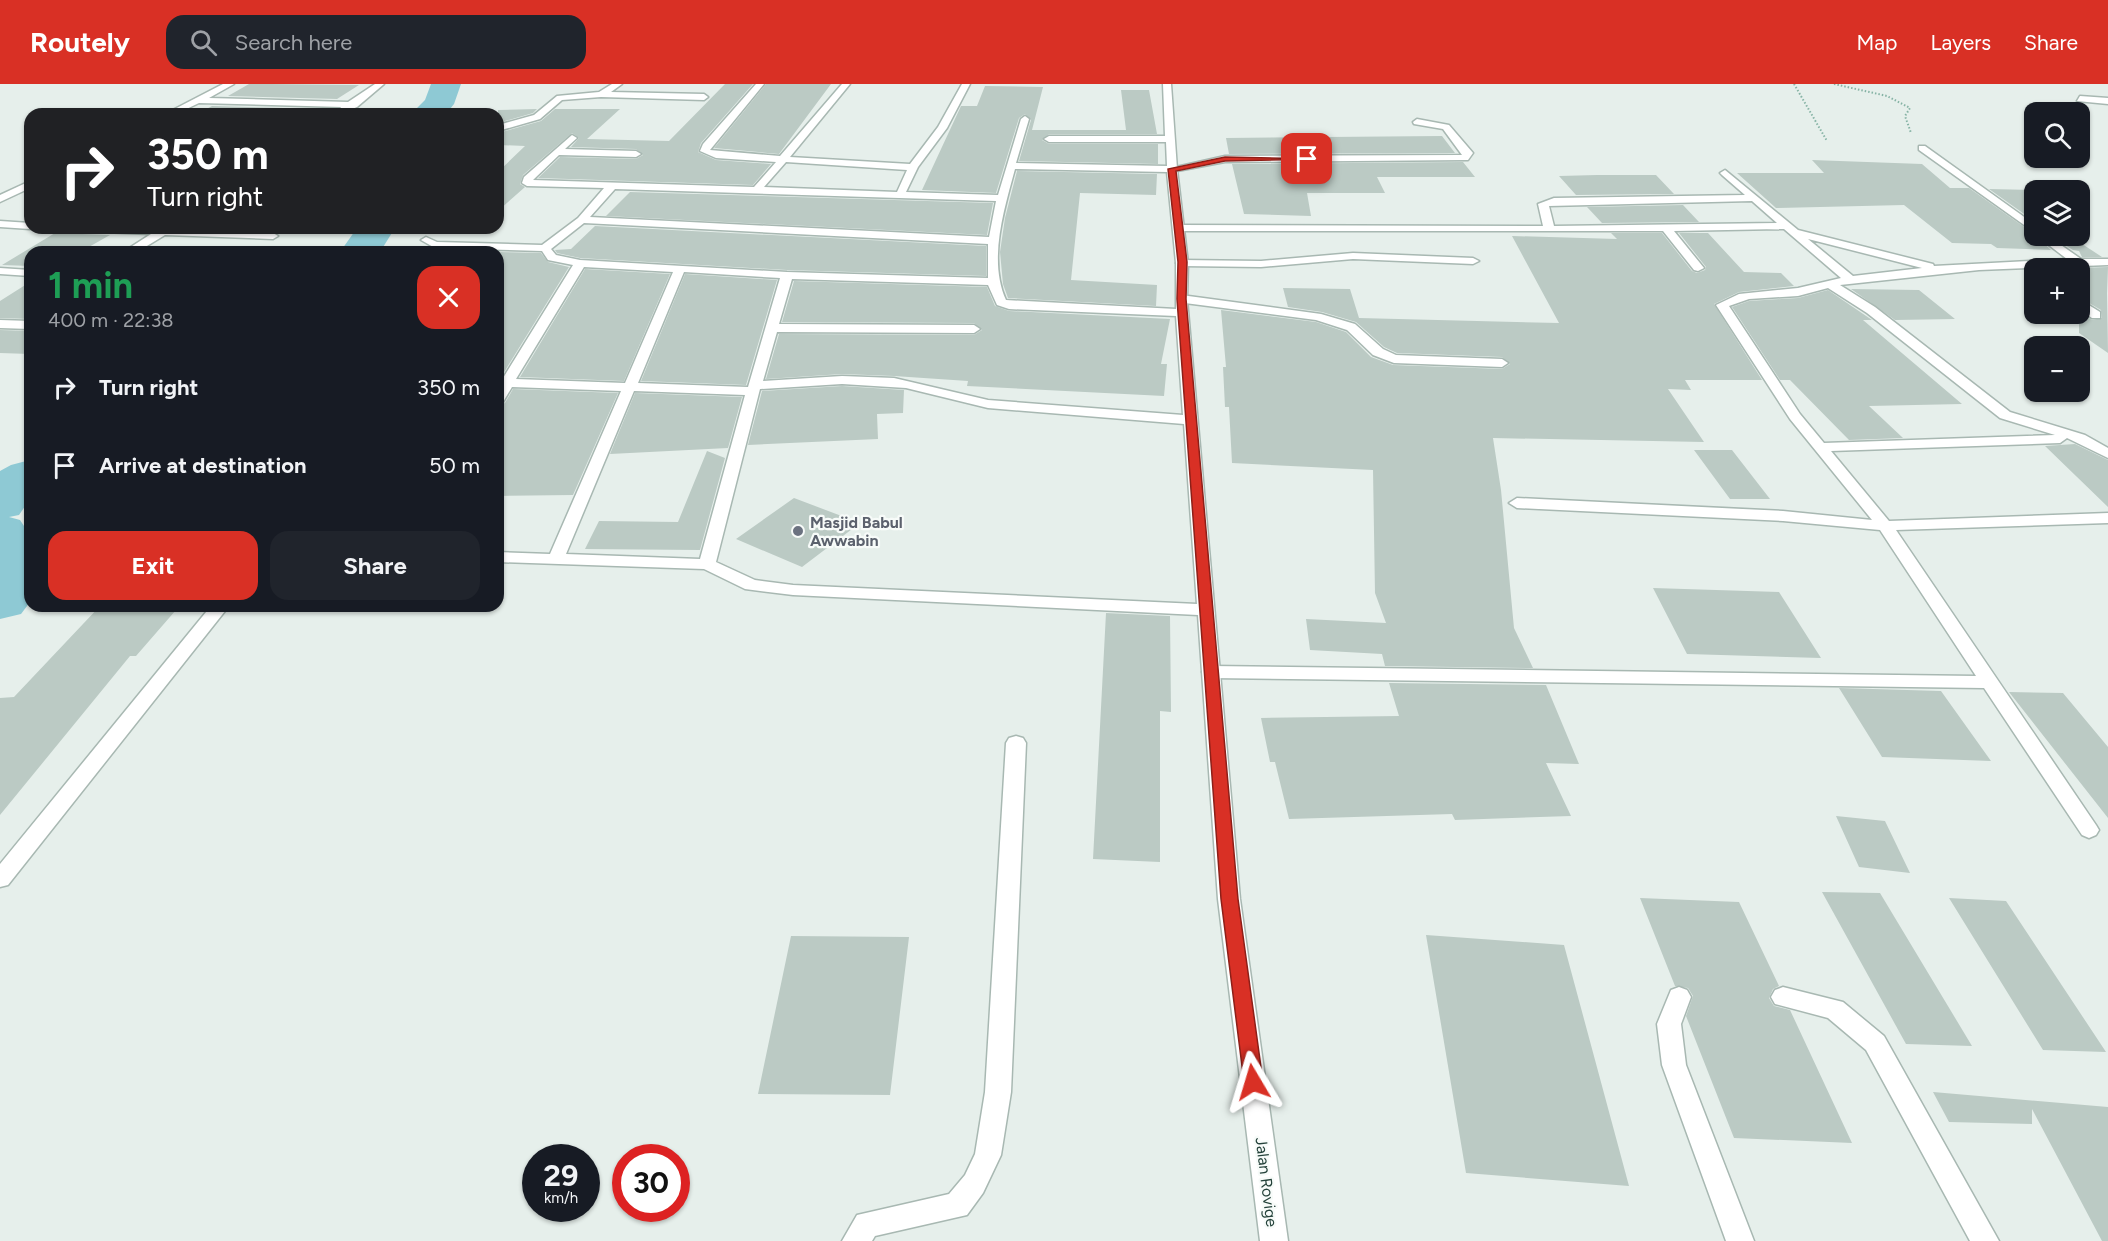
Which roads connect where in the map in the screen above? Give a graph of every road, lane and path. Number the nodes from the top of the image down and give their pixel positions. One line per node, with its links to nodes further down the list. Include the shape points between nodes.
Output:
1 (230, 84): 13 (street)
2 (380, 84): 15 (street)
3 (618, 84): 10 (street)
4 (760, 84): 28 (street, via 705,151)
5 (846, 84): 28 (street)
6 (966, 84): 29 (street, via 942,128)
7 (1167, 84): 23 (street, Jalan Rovige)
8 (1794, 84): 24 (path)
9 (1833, 84): 25 (path, via 1887,96 1910,108 1905,116 1908,130)
10 (601, 94): 11 (street); 20 (street, via 560,98 537,117)
11 (704, 98)
12 (2080, 99): 14 (street)
13 (197, 100): 15 (street); 16 (street)
14 (2108, 101)
15 (354, 105): 17 (street)
16 (181, 108)
17 (348, 108)
18 (1025, 118): 30 (street)
19 (1417, 122): 31 (street, via 1446,128 1468,153 1465,158 1225,159)
20 (504, 126)
21 (572, 138): 26 (street)
22 (1050, 139): 23 (street)
23 (1170, 139): 31 (street, Jalan Rovige)
24 (1827, 141)
25 (1922, 148): 41 (street)
26 (558, 153): 27 (street); 33 (street, via 527,183)
27 (636, 154)
28 (785, 159): 29 (street); 35 (street)
29 (913, 166): 36 (street)
30 (1011, 166): 31 (street); 37 (street)
31 (1172, 169): 44 (street, Jalan Rovige)
32 (1725, 173): 38 (street)
33 (613, 185): 35 (street); 40 (street)
34 (24, 187): 39 (street)
35 (757, 190): 36 (street)
36 (900, 195): 37 (street)
37 (1001, 198): 52 (street)
38 (1754, 198): 45 (street, via 1554,201 1543,204); 47 (street)
39 (0, 199)
40 (582, 220): 52 (street); 56 (street)
41 (2024, 222)
42 (0, 225): 43 (street)
43 (24, 226)
44 (1178, 228): 45 (street); 60 (street, Jalan Rovige)
45 (1549, 228): 46 (street)
46 (1666, 228): 47 (street); 65 (street)
47 (1792, 229): 67 (street); 71 (street)
48 (158, 234): 53 (street)
49 (237, 234): 50 (street)
50 (273, 236)
51 (426, 240): 54 (street)
52 (995, 241): 72 (street)
53 (139, 246)
54 (446, 246)
55 (2056, 246): 58 (street)
56 (545, 248): 57 (street); 63 (street, via 552,258)
57 (504, 249)
58 (2072, 258)
59 (1473, 261): 60 (street, via 1353,256 1261,264)
60 (1182, 262): 74 (street, Jalan Rovige)
61 (2090, 262): 62 (street)
62 (2108, 262)
63 (580, 263): 66 (street); 84 (street)
64 (2024, 267): 67 (street)
65 (1698, 268)
66 (680, 269): 70 (street); 85 (street)
67 (1940, 269): 71 (street)
68 (0, 271): 69 (street)
69 (24, 273)
70 (787, 275): 72 (street); 81 (street)
71 (1850, 280): 73 (street)
72 (991, 282): 74 (street, via 996,296 1009,305)
73 (1830, 284): 89 (street, via 1870,310 2005,415); 90 (street, via 1799,292 1733,298 1722,305 1795,416)
74 (1182, 306): 83 (street, via 1317,317 1351,327 1378,352 1394,359); 88 (street, Jalan Rovige)
75 (2090, 311): 76 (street)
76 (2096, 315)
77 (24, 319): 79 (street)
78 (0, 324): 79 (street)
79 (16, 325): 80 (street)
80 (24, 325)
81 (771, 328): 82 (street); 87 (street)
82 (974, 329)
83 (1503, 363)
84 (507, 383): 85 (street); 86 (street)
85 (629, 387): 87 (street); 96 (street)
86 (504, 388)
87 (754, 388): 88 (street, via 892,382 988,404); 97 (street)
88 (1192, 420): 98 (street, Jalan Rovige)
89 (2080, 438): 90 (street); 91 (street)
90 (1822, 447): 94 (street)
91 (2108, 454)
92 (1517, 503): 94 (street, via 1783,516)
93 (2108, 518): 94 (street)
94 (1885, 526): 101 (street)
95 (504, 557): 96 (street)
96 (556, 559): 97 (street)
97 (707, 564): 98 (street, via 751,585 793,590)
98 (1204, 610): 100 (street, Jalan Rovige)
99 (214, 612): 104 (street)
100 (1211, 672): 101 (street); 108 (street, Jalan Rovige, via 1229,899)
101 (1991, 682): 103 (street)
102 (1016, 743): 107 (street, via 998,1092 988,1155 974,1184 957,1206 867,1224)
103 (2089, 830)
104 (0, 879)
105 (1679, 997): 109 (street, via 1669,1024 1674,1065)
106 (1783, 997): 110 (street, via 1835,1009 1875,1043)
107 (856, 1241)
108 (1274, 1241)
109 (1740, 1241)
110 (1985, 1241)

